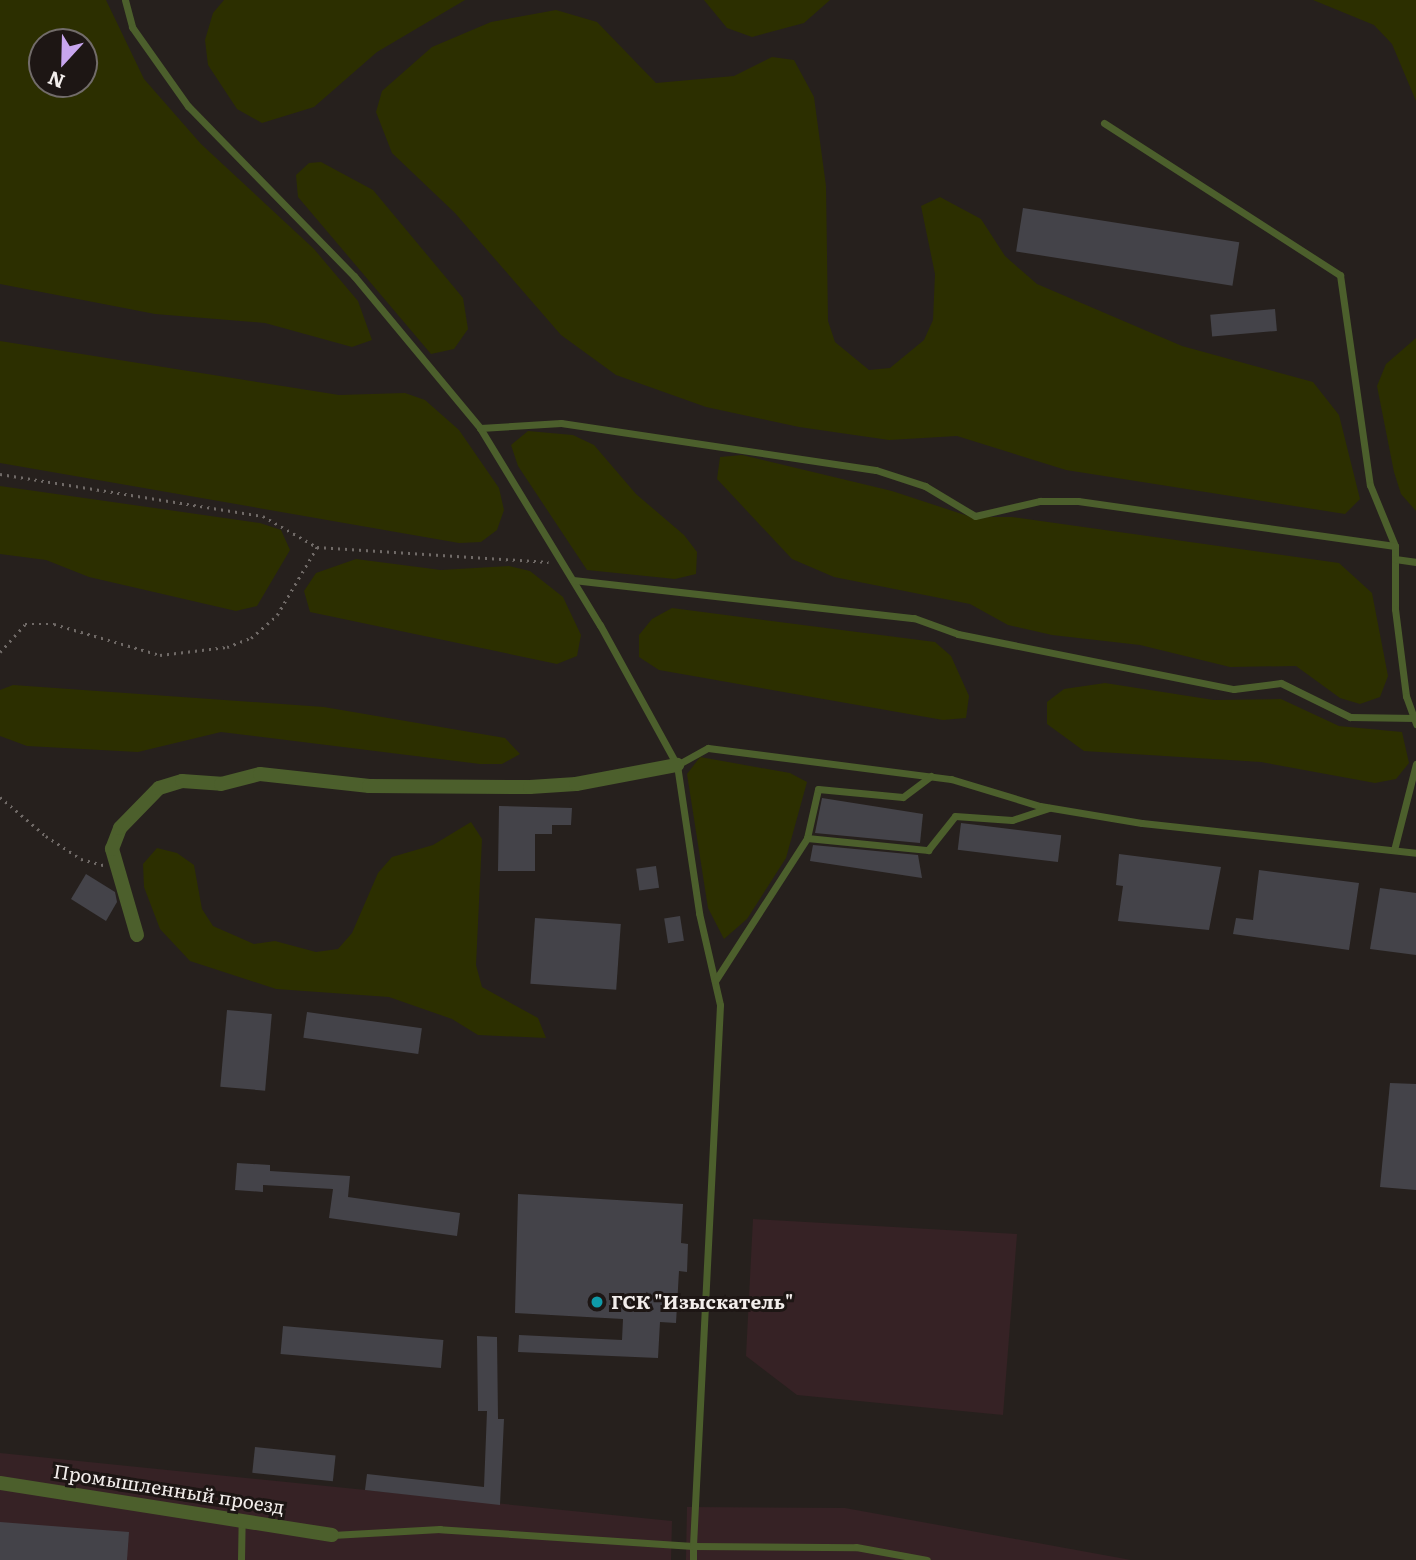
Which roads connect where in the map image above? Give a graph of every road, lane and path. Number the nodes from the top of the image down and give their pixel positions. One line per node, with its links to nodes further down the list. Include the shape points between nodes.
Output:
1 (125, 0): 3 (lane, via 132,27 188,106 354,276)
2 (1104, 123): 5 (lane, via 1340,275 1370,485)
3 (480, 428): 5 (lane, via 561,423 863,468 925,486 975,516 1040,501 1078,501); 9 (lane)
4 (0, 474): 6 (path, via 263,516)
5 (1395, 546): 7 (lane)
6 (317, 547): 9 (path); 11 (path, via 277,615 251,638 227,647 160,655 54,624 25,624)
7 (1395, 559): 8 (lane); 12 (lane, via 1395,609)
8 (1416, 562)
9 (562, 563): 10 (lane)
10 (573, 580): 12 (lane, via 914,618 958,634 1234,689 1281,683 1350,717); 14 (lane)
11 (0, 652)
12 (1415, 720)
13 (1416, 764): 19 (lane)
14 (677, 765): 15 (lane, via 708,748); 21 (street, via 576,785 530,787 369,786 260,774 221,784 182,781 159,788 120,828 112,849); 23 (lane)
15 (931, 776): 17 (lane); 18 (lane, via 903,797 818,789)
16 (0, 797): 21 (path, via 81,859)
17 (1049, 807): 18 (lane, via 1012,820 955,816 928,850); 19 (lane, via 1142,823)
18 (807, 838): 23 (lane)
19 (1394, 850): 20 (lane)
20 (1416, 853)
21 (119, 870): 22 (street)
22 (137, 935)
23 (715, 981): 27 (lane, via 720,1004)
24 (0, 1483): 25 (street, Промышленный проезд)
25 (242, 1521): 26 (street, Промышленный проезд); 28 (lane)
26 (332, 1535): 27 (lane, via 440,1529)
27 (693, 1546): 29 (lane); 30 (lane, via 856,1547)
28 (241, 1560)
29 (694, 1560)
30 (927, 1560)

